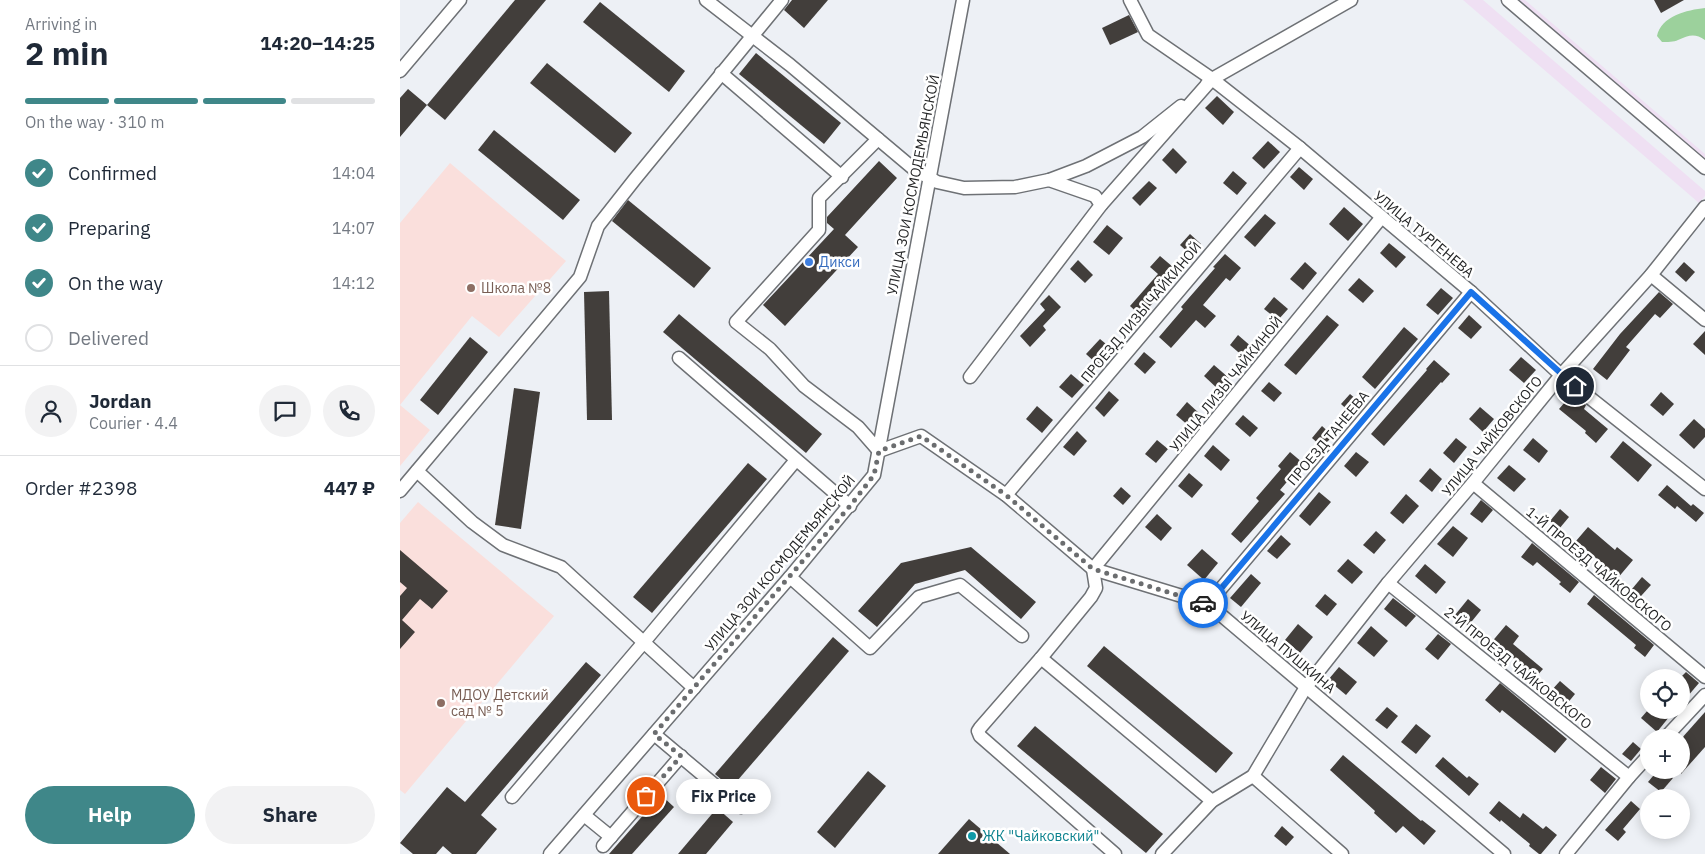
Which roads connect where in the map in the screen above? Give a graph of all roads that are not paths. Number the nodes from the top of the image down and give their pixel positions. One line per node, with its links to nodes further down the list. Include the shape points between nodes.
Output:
1 (460, 0): 9 (street)
2 (706, 0): 8 (street)
3 (782, 0): 8 (street)
4 (963, 0): 16 (street, УЛИЦА ЗОИ КОСМОДЕМЬЯНСКОЙ)
5 (1130, 0): 11 (street, УЛИЦА ТУРГЕНЕВА, via 1148,35)
6 (1351, 0): 11 (street)
7 (1508, 0): 14 (street)
8 (752, 35): 10 (street); 12 (street)
9 (400, 71)
10 (721, 73): 15 (street); 29 (street, via 598,226 580,277)
11 (1212, 79): 13 (street, УЛИЦА ТУРГЕНЕВА); 17 (street, via 1142,137 1086,166); 18 (street)
12 (878, 138): 15 (street); 16 (street, via 914,170)
13 (1300, 148): 20 (street, УЛИЦА ТУРГЕНЕВА); 33 (street, ПРОЕЗД ЛИЗЫ ЧАЙКИНОЙ)
14 (1705, 168)
15 (842, 177): 27 (street, via 819,198 819,230 736,322 770,349 804,386 858,427)
16 (929, 177): 17 (street, via 964,188 1015,187); 27 (street, УЛИЦА ЗОИ КОСМОДЕМЬЯНСКОЙ)
17 (1048, 180): 18 (street, via 1095,196)
18 (1101, 205): 26 (street)
19 (1705, 208): 21 (street, УЛИЦА ЧАЙКОВСКОГО)
20 (1381, 218): 22 (street, УЛИЦА ТУРГЕНЕВА); 35 (street, УЛИЦА ЛИЗЫ ЧАЙКИНОЙ)
21 (1651, 275): 23 (street); 25 (street, УЛИЦА ЧАЙКОВСКОГО)
22 (1471, 292): 25 (street, УЛИЦА ТУРГЕНЕВА); 38 (street, ПРОЕЗД ТАНЕЕВА)
23 (1705, 320)
24 (679, 358): 28 (street)
25 (1561, 375): 30 (street, УЛИЦА ЧАЙКОВСКОГО); 31 (street, УЛИЦА ТУРГЕНЕВА)
26 (970, 377)
27 (879, 451): 33 (street, УЛИЦА ПУШКИНА, via 921,436); 34 (street, УЛИЦА ЗОИ КОСМОДЕМЬЯНСКОЙ, via 874,475)
28 (796, 460): 34 (street); 40 (street)
29 (417, 471): 32 (street); 40 (street, via 472,522 504,545 561,567)
30 (1473, 483): 37 (street, УЛИЦА ЧАЙКОВСКОГО); 42 (street, 1-Й ПРОЕЗД ЧАЙКОВСКОГО)
31 (1705, 489)
32 (400, 491)
33 (1006, 495): 35 (street, УЛИЦА ПУШКИНА)
34 (850, 506): 36 (street, УЛИЦА ЗОИ КОСМОДЕМЬЯНСКОЙ)
35 (1093, 569): 38 (street, УЛИЦА ПУШКИНА); 41 (street, via 1096,588 1091,597)
36 (790, 577): 39 (street, via 870,648 919,597 960,585); 44 (street, УЛИЦА ЗОИ КОСМОДЕМЬЯНСКОЙ)
37 (1388, 583): 43 (street, УЛИЦА ЧАЙКОВСКОГО); 51 (street, 2-Й ПРОЕЗД ЧАЙКОВСКОГО)
38 (1208, 604): 43 (street, УЛИЦА ПУШКИНА)
39 (1022, 636)
40 (644, 642): 44 (street); 52 (street)
41 (1041, 658): 53 (street); 57 (street, via 978,731)
42 (1705, 677)
43 (1306, 687): 50 (street, УЛИЦА ЧАЙКОВСКОГО); 60 (street, УЛИЦА ПУШКИНА)
44 (694, 688): 47 (street, УЛИЦА ЗОИ КОСМОДЕМЬЯНСКОЙ)
45 (1705, 695): 46 (street)
46 (1673, 729)
47 (654, 734): 48 (street); 55 (street, УЛИЦА ЗОИ КОСМОДЕМЬЯНСКОЙ)
48 (681, 756): 54 (street); 55 (street, via 607,842)
49 (1640, 765): 51 (street)
50 (1253, 776): 53 (street); 59 (street)
51 (1629, 777): 61 (street)
52 (512, 797)
53 (1212, 801): 58 (street)
54 (741, 807)
55 (584, 815): 56 (street, УЛИЦА ЗОИ КОСМОДЕМЬЯНСКОЙ)
56 (550, 854)
57 (1115, 854)
58 (1162, 854)
59 (1342, 854)
60 (1504, 854)
61 (1566, 854)

